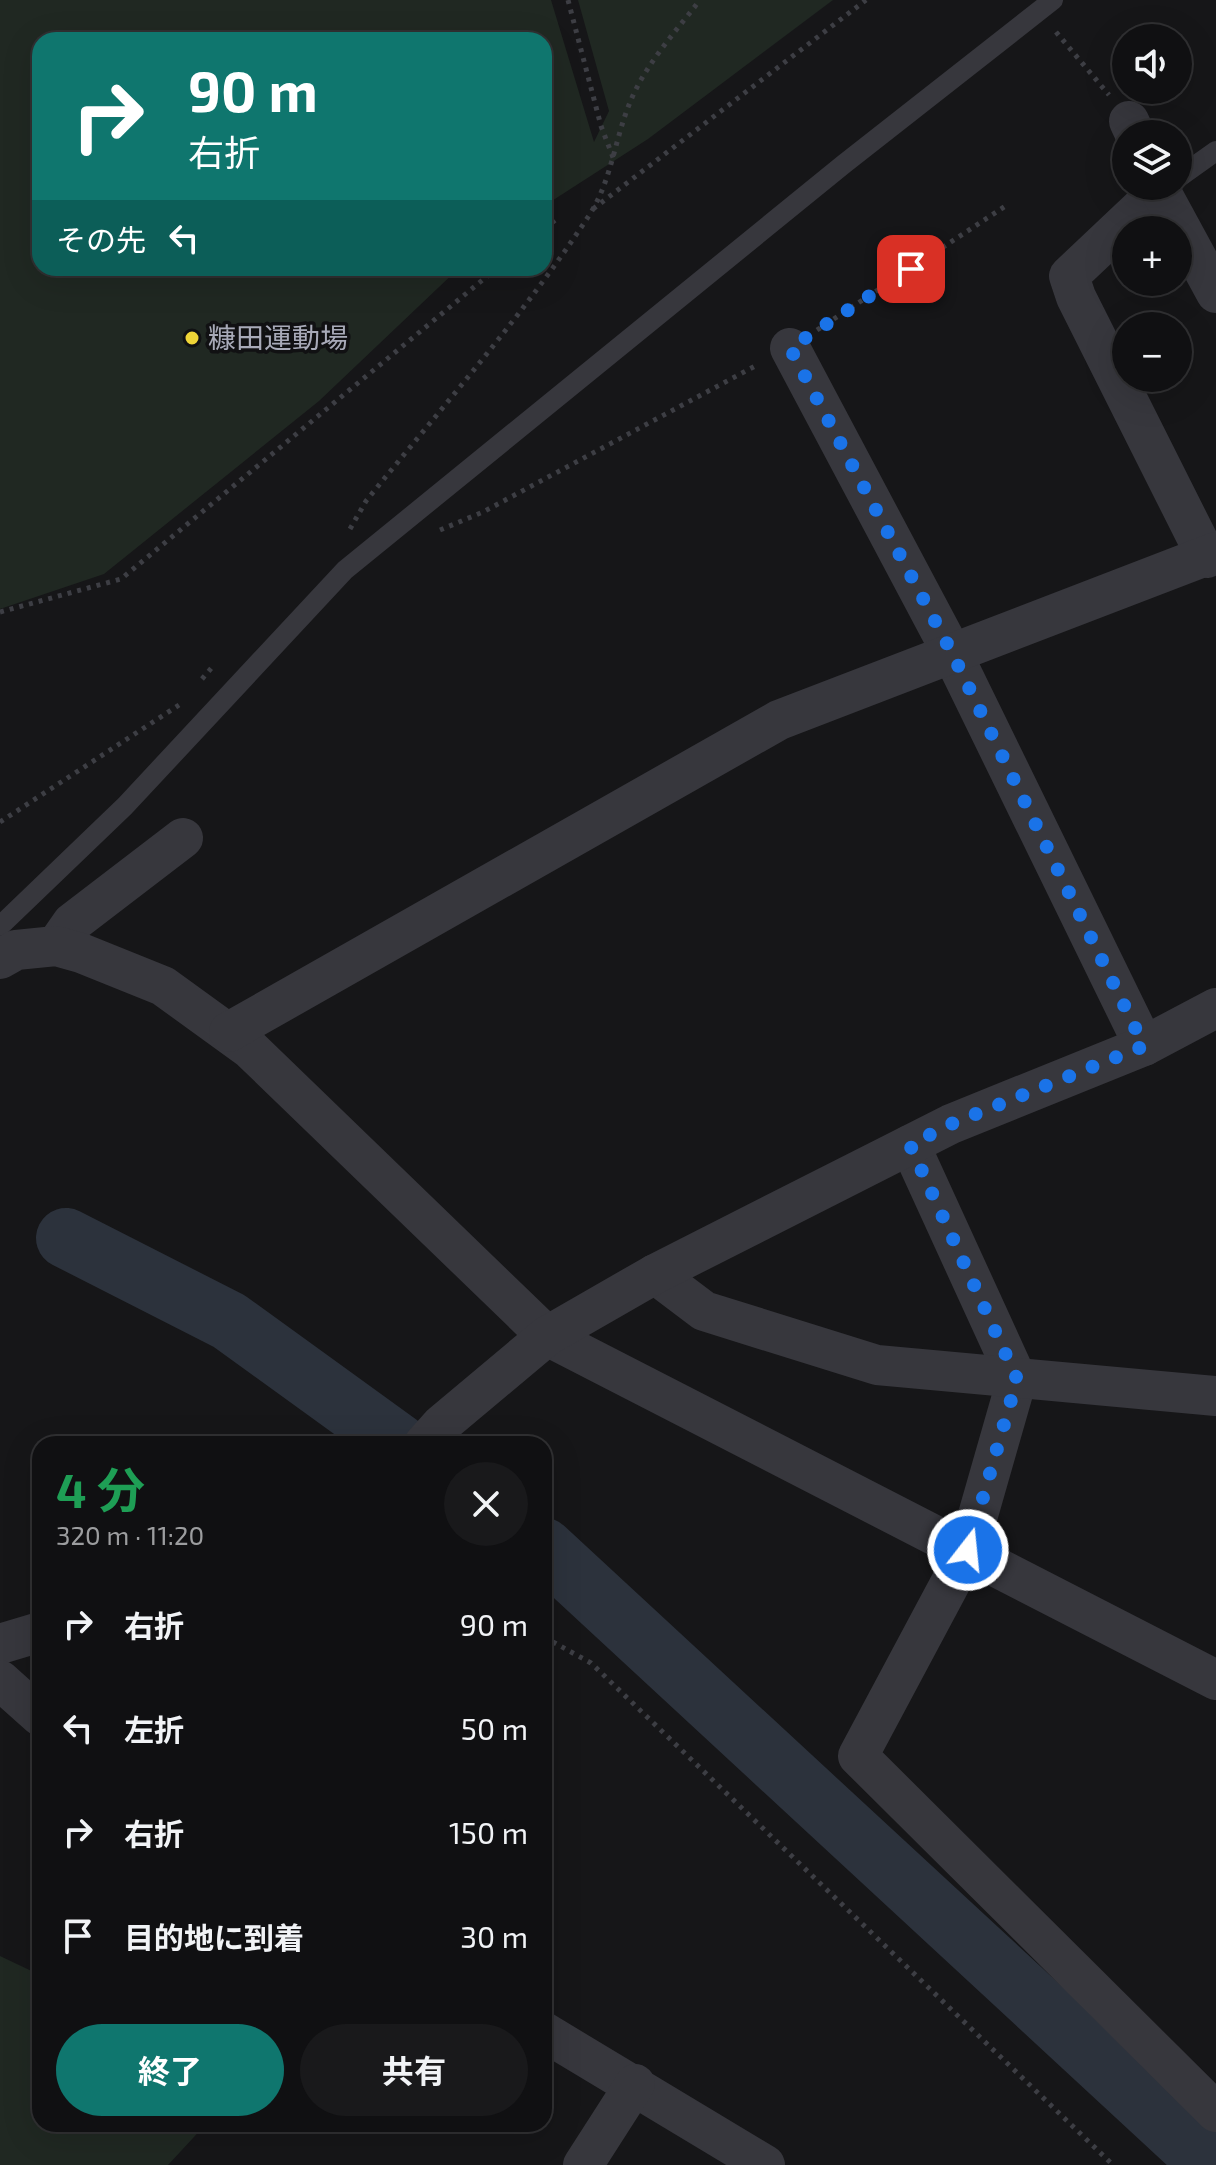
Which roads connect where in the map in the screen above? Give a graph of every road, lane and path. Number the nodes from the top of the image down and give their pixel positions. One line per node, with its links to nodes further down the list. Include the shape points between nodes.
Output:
1 (568, 0): 8 (path)
2 (700, 0): 8 (path, via 631,99)
3 (866, 0): 13 (path)
4 (1053, 0): 23 (lane)
5 (1049, 23): 6 (path)
6 (1125, 117)
7 (1216, 151): 9 (lane)
8 (614, 160): 13 (path)
9 (1192, 167)
10 (1150, 200): 22 (street, via 1069,276)
11 (1173, 200): 19 (street)
12 (1007, 205): 20 (path)
13 (592, 210): 16 (path)
14 (559, 217): 15 (path)
15 (552, 223)
16 (552, 268)
17 (487, 276): 24 (path, via 121,579)
18 (546, 276): 23 (path, via 366,501 345,537)
19 (1216, 293)
20 (790, 348): 21 (path, via 483,512); 25 (street)
21 (431, 534)
22 (1212, 555): 25 (street)
23 (345, 570): 31 (lane, via 125,806)
24 (0, 612)
25 (952, 653): 35 (street, via 779,720); 36 (street)
26 (214, 665): 27 (path)
27 (198, 684)
28 (182, 703): 29 (path)
29 (0, 822)
30 (183, 838): 32 (street, via 72,923)
31 (0, 926)
32 (56, 946): 33 (street, via 16,950); 35 (street, via 163,986)
33 (0, 959)
34 (1216, 1008): 36 (street)
35 (229, 1032): 39 (street)
36 (1144, 1046): 37 (street)
37 (910, 1145): 38 (street); 40 (street)
38 (655, 1274): 39 (street); 40 (street, via 704,1311 877,1365)
39 (547, 1336): 42 (street); 43 (street)
40 (1017, 1379): 41 (street); 43 (street)
41 (1216, 1396)
42 (433, 1434)
43 (968, 1550): 48 (street); 52 (street, via 858,1756)
44 (32, 1634): 46 (street)
45 (552, 1641): 55 (path, via 591,1663)
46 (0, 1644)
47 (0, 1680): 49 (street)
48 (1216, 1680)
49 (32, 1709)
50 (552, 2037): 51 (street)
51 (635, 2084): 53 (street); 54 (street)
52 (1216, 2112)
53 (583, 2165)
54 (765, 2165)
55 (1113, 2165)

